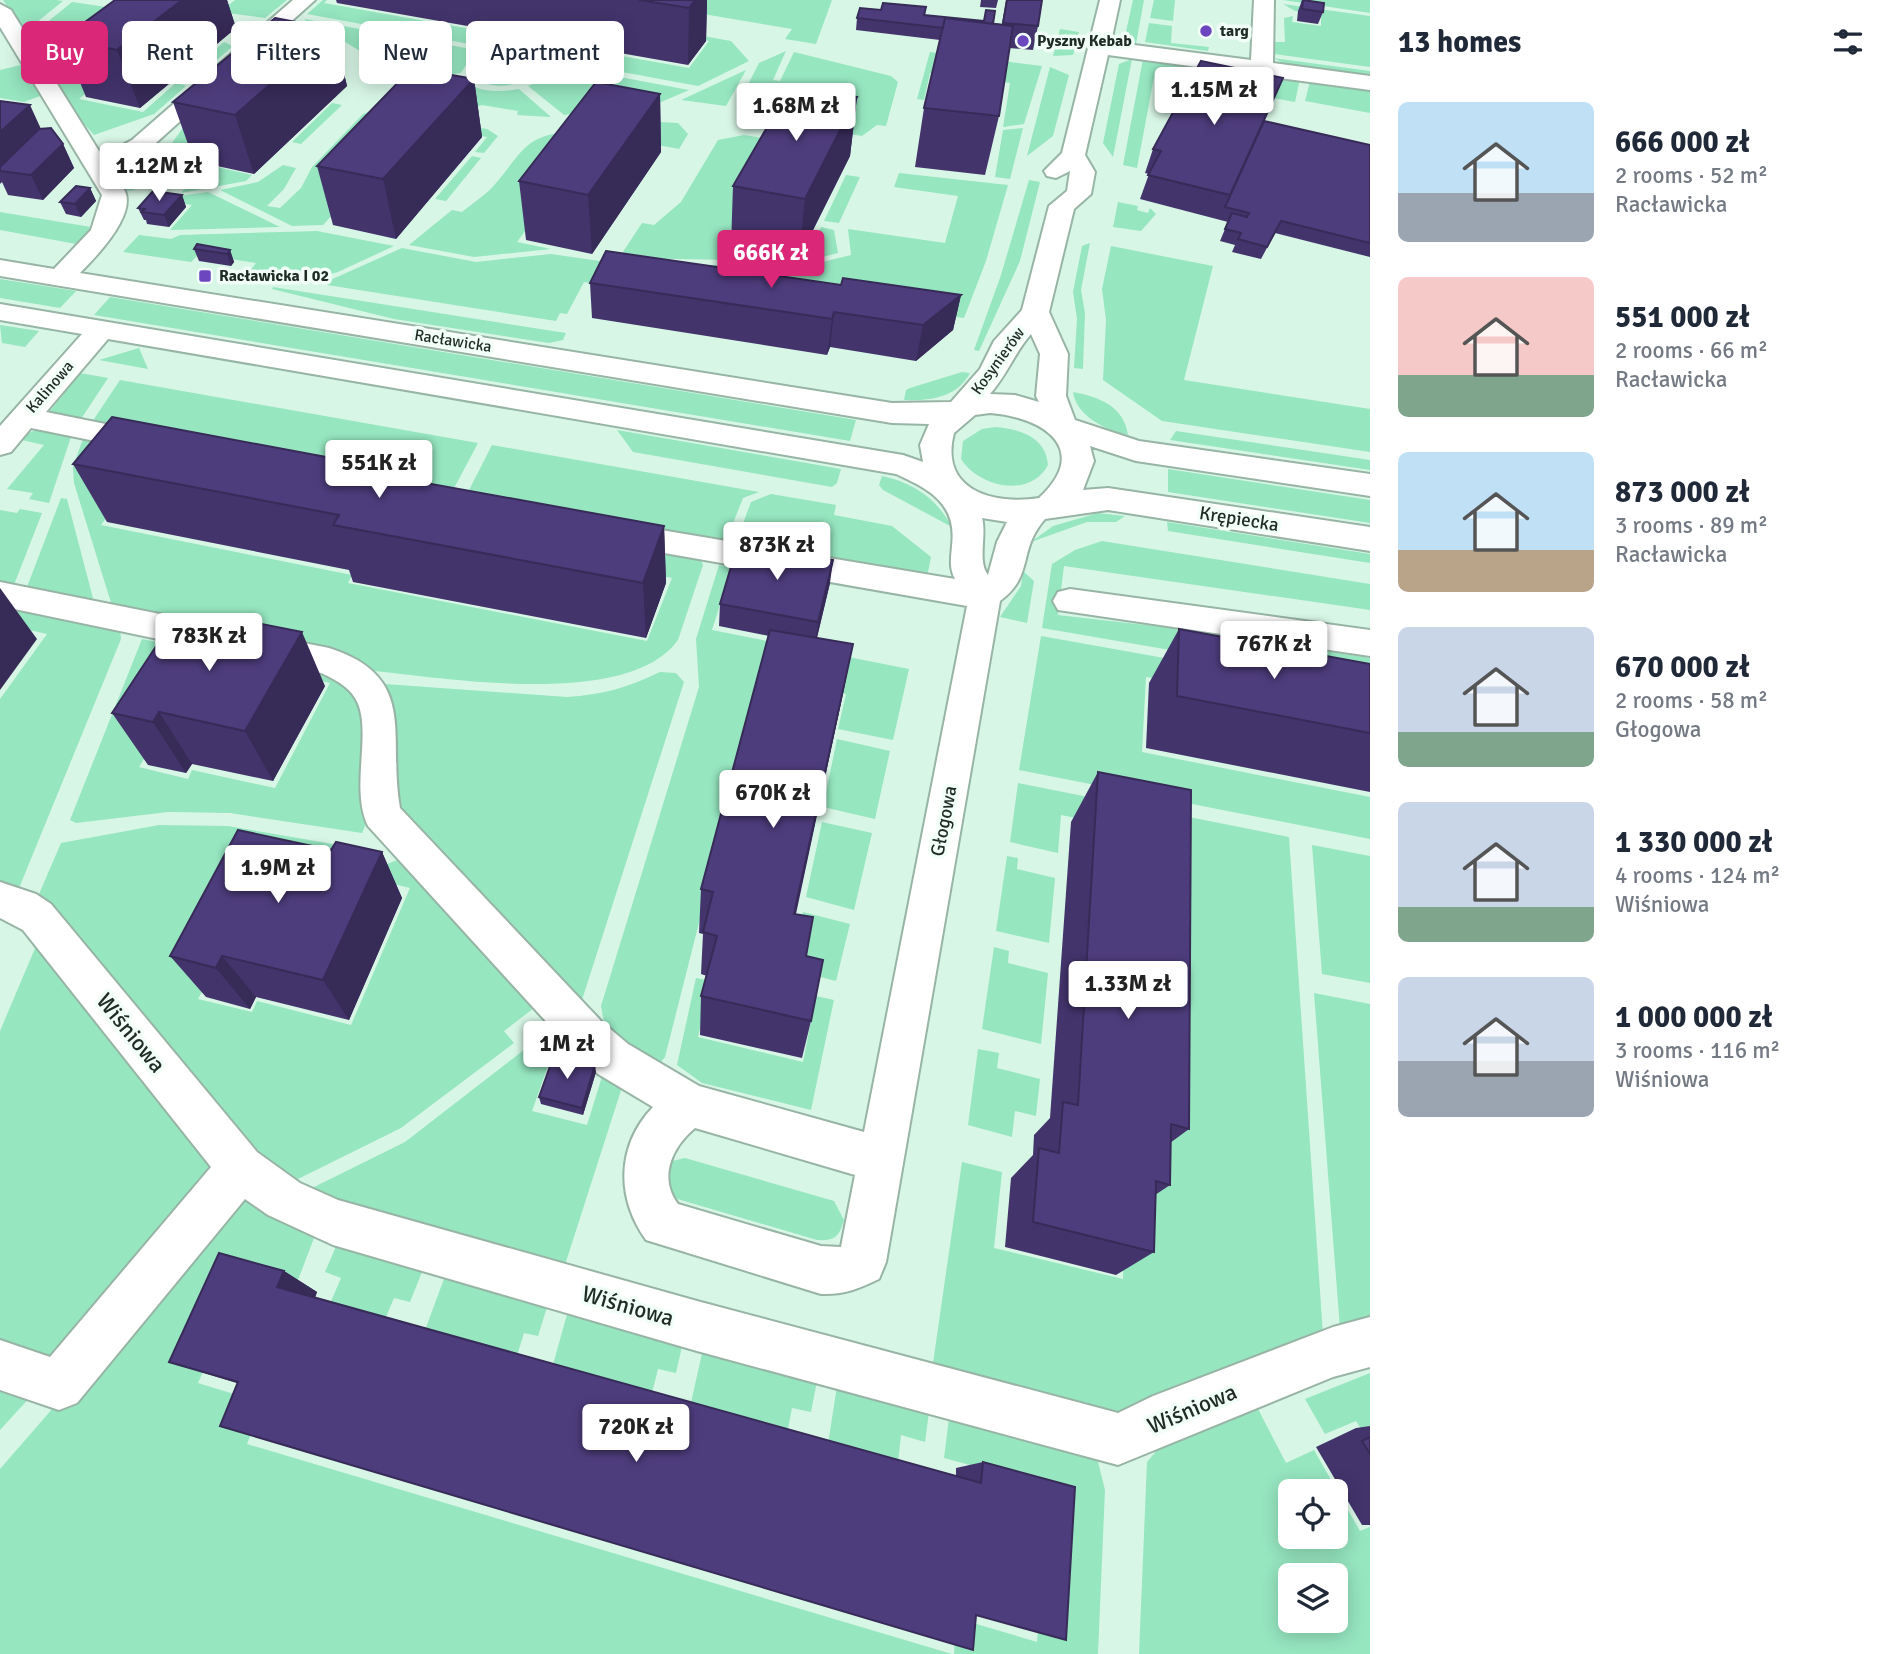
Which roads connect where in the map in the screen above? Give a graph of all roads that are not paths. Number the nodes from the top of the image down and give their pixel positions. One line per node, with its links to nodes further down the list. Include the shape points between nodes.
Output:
1 (305, 0): 8 (street, via 140,145)
2 (1110, 0): 5 (street, Kosynierów)
3 (1264, 0): 6 (street)
4 (0, 10): 8 (street)
5 (1100, 47): 6 (street); 12 (street, Kosynierów, via 1073,155 1083,172 1079,194 1062,205)
6 (1262, 68): 7 (street)
7 (1370, 83)
8 (99, 168): 10 (street, via 114,195 111,217 92,246)
9 (0, 268): 10 (street, Racławicka)
10 (61, 278): 14 (street, Racławicka, via 906,414)
11 (0, 312): 13 (street)
12 (1035, 312): 14 (street, Kosynierów); 16 (street, Kosynierów, via 1054,354 1051,396)
13 (101, 330): 15 (street, Kalinowa); 20 (street, via 903,465)
14 (960, 410): 16 (street, via 980,404 1024,406); 20 (street, via 948,420 935,447)
15 (24, 417): 17 (street, Kalinowa); 18 (street)
16 (1063, 426): 19 (street, via 1112,445); 21 (street, via 1078,463 1070,486)
17 (0, 445)
18 (172, 447)
19 (1370, 485)
20 (952, 490): 21 (street, via 998,511); 25 (street, via 967,520 967,571)
21 (1041, 509): 23 (street, Krępiecka, via 1108,499); 25 (street, via 1018,528 1005,580)
22 (581, 527): 25 (street)
23 (1370, 539)
24 (0, 594): 29 (street, via 329,662 361,678 374,693 380,717 377,789 382,815 587,1036 613,1059)
25 (983, 596): 30 (street, Głogowa)
26 (1070, 601): 27 (street)
27 (1370, 643)
28 (0, 900): 31 (street, Wiśniowa, via 37,916)
29 (690, 1105): 30 (street); 30 (street, Głogowa, via 675,1114 652,1144 645,1187 653,1213 663,1223 821,1270 843,1271 862,1262)
30 (880, 1158)
31 (241, 1168): 32 (street, Wiśniowa, via 284,1199 332,1222 1118,1439 1333,1352); 33 (street, via 59,1385)
32 (1370, 1342)
33 (0, 1365)

